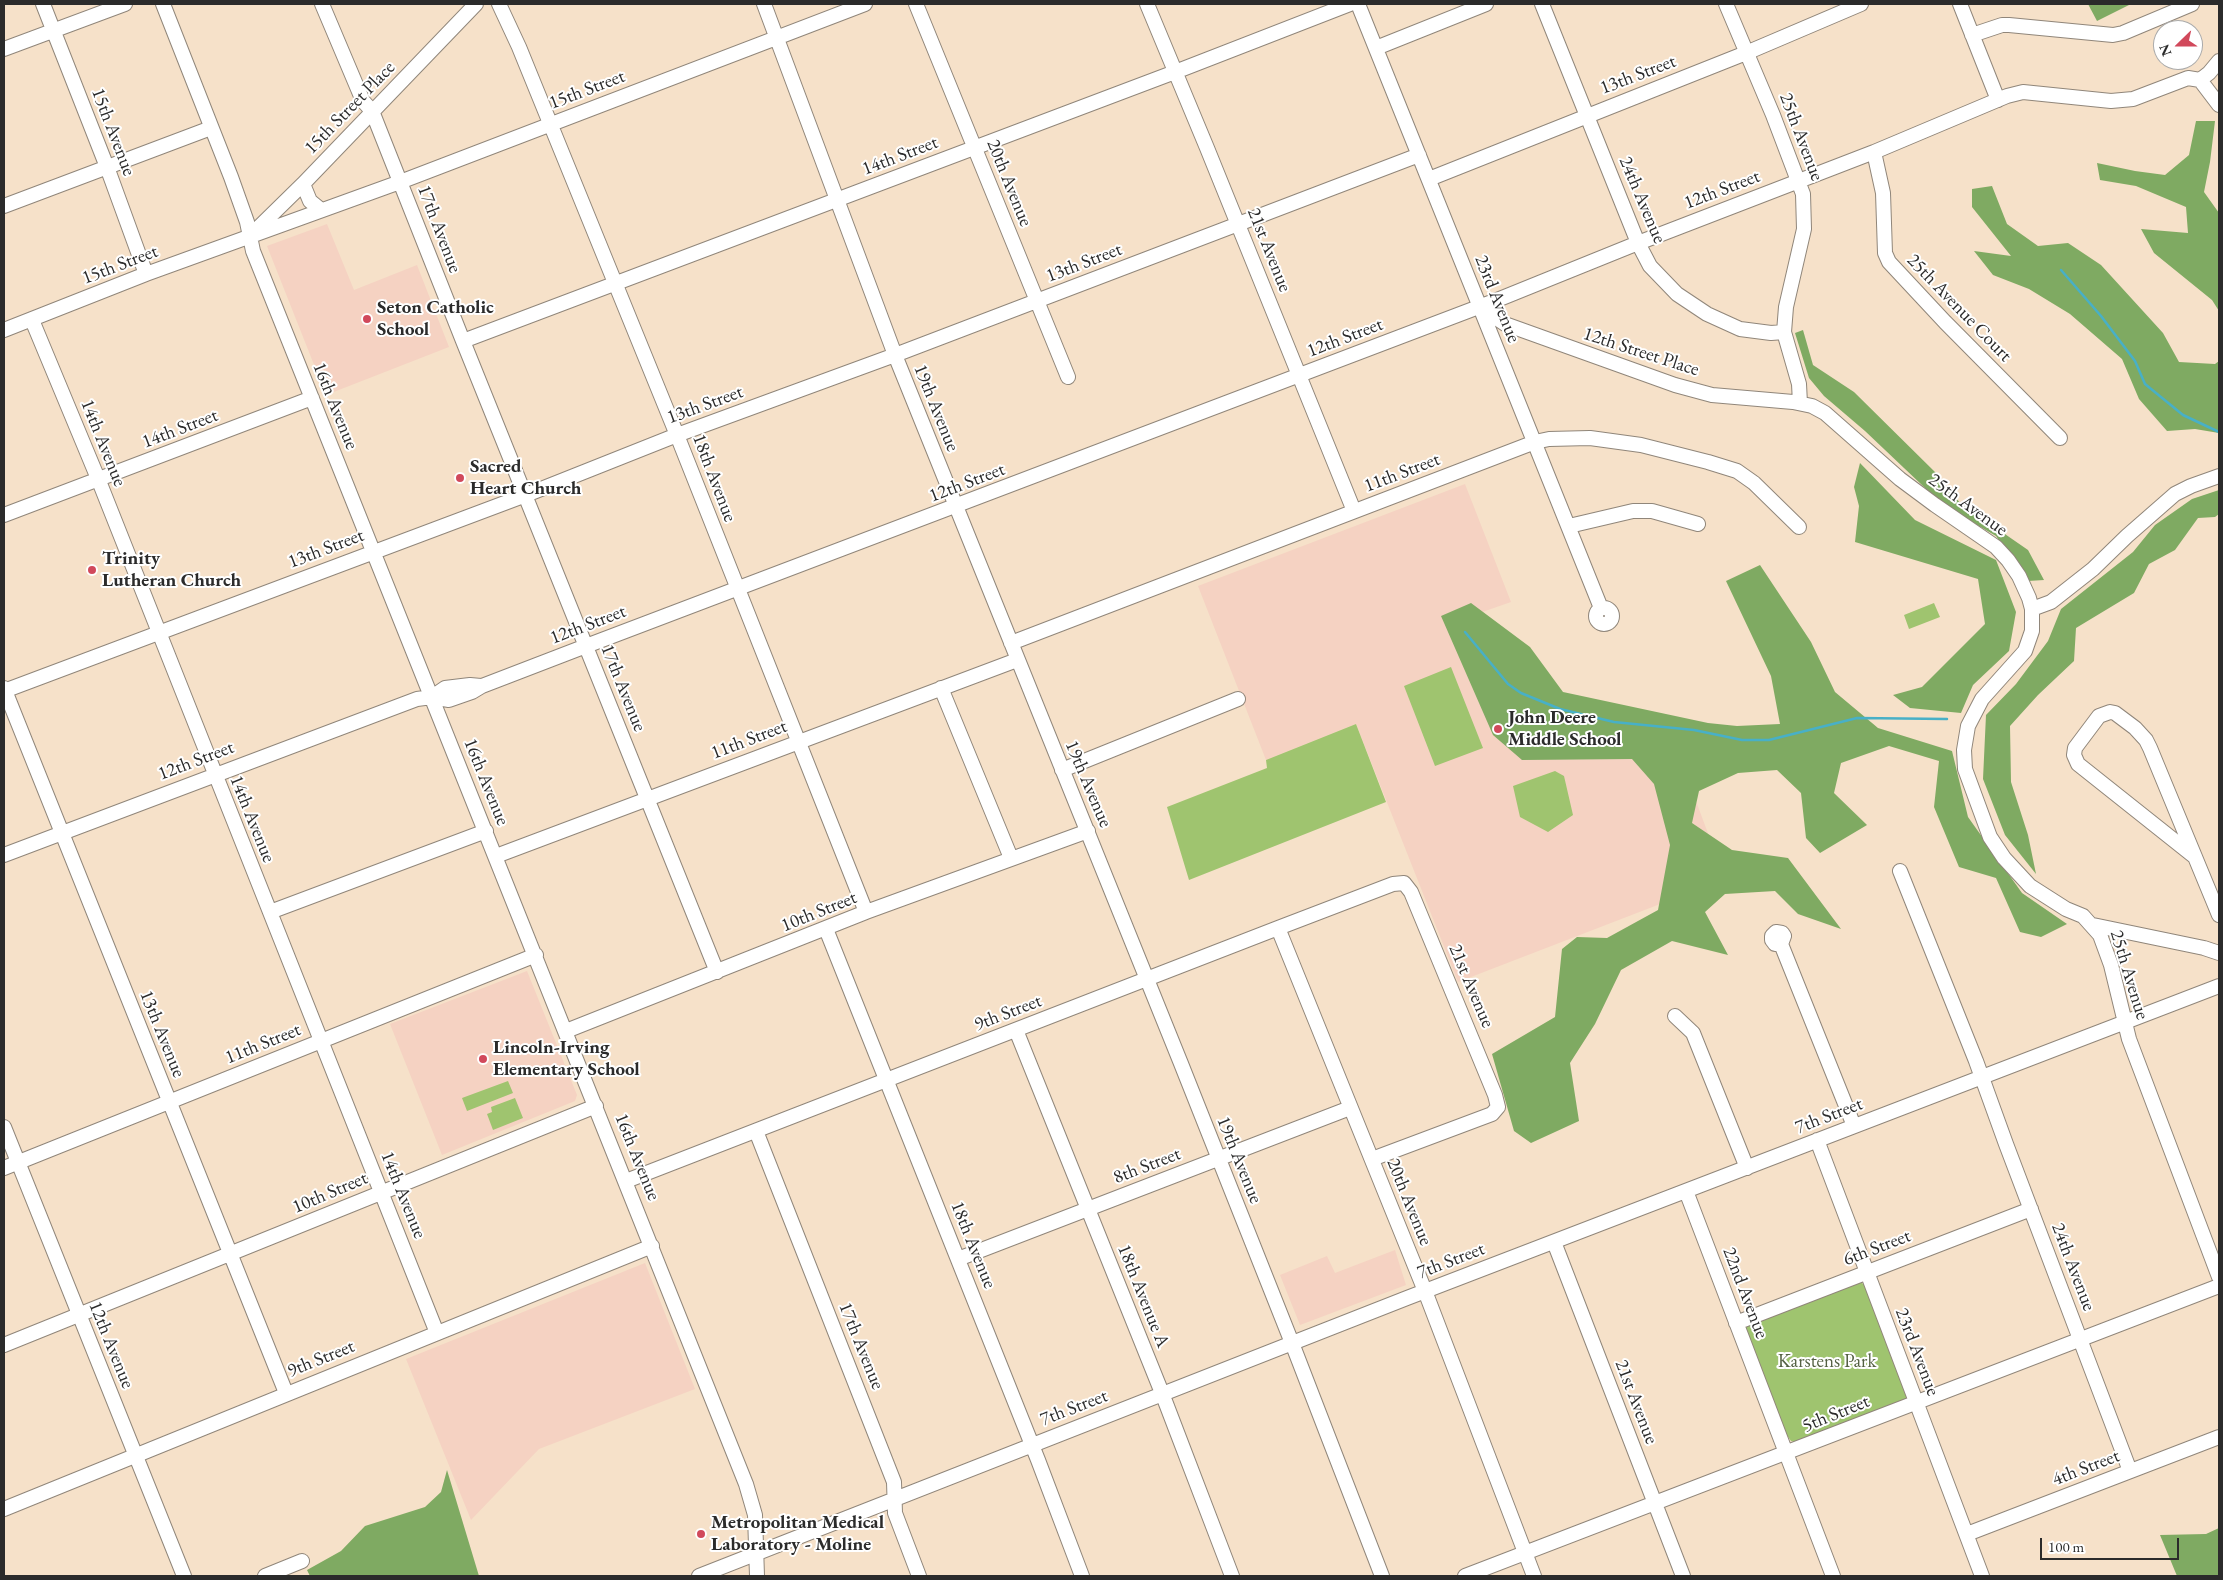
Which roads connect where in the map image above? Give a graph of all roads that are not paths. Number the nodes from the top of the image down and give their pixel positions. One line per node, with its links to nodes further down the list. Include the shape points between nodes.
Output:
1 (43, 4): 19 (street, 15th Avenue)
2 (125, 4): 19 (street)
3 (163, 4): 33 (street, 16th Avenue)
4 (322, 4): 30 (street, 17th Avenue, via 363,101)
5 (476, 4): 30 (street, 15th Street Place)
6 (499, 4): 32 (street, 18th Avenue)
7 (764, 4): 21 (street, 19th Avenue)
8 (865, 4): 21 (street, 15th Street)
9 (916, 4): 34 (street, 20th Avenue)
10 (1147, 4): 26 (street, 21st Avenue)
11 (1350, 4): 26 (street, 14th Street)
12 (1358, 4): 22 (street, 23rd Avenue)
13 (1486, 4): 22 (street)
14 (1542, 4): 31 (street, 24th Avenue)
15 (1726, 4): 24 (street, 25th Avenue)
16 (1861, 4): 24 (street, 13th Street)
17 (1960, 4): 20 (street)
18 (2192, 4): 20 (street, via 2122,33 2002,25)
19 (54, 31): 23 (street); 37 (street, 15th Avenue)
20 (1972, 36): 28 (street)
21 (777, 38): 32 (street, 15th Street); 42 (street, 19th Avenue)
22 (1376, 48): 36 (street, 23rd Avenue)
23 (4, 50)
24 (1746, 53): 31 (street, 13th Street); 39 (street, 25th Avenue)
25 (2219, 61): 27 (street)
26 (1175, 72): 34 (street, 14th Street); 45 (street, 21st Avenue)
27 (2200, 80): 28 (street, 12th Street, via 2188,78 2127,100 2023,92); 29 (street)
28 (1998, 100): 35 (street, 12th Street)
29 (2219, 105)
30 (372, 111): 40 (street, 17th Avenue); 41 (street, 15th Street Place)
31 (1586, 115): 38 (street, 13th Street); 47 (street, 24th Avenue)
32 (549, 125): 40 (street, 15th Street); 49 (street, 18th Avenue)
33 (211, 128): 37 (street); 46 (street, 16th Avenue)
34 (975, 147): 42 (street, 14th Street); 50 (street, 20th Avenue)
35 (1874, 152): 39 (street, 12th Street); 62 (street, 25th Avenue Court, via 1883,193 1885,254 1889,262)
36 (1420, 155): 38 (street, 23rd Avenue); 45 (street, 13th Street)
37 (107, 167): 43 (street); 48 (street, 15th Avenue)
38 (1429, 179): 51 (street, 23rd Avenue)
39 (1799, 181): 47 (street, 12th Street); 54 (street, 25th Avenue, via 1804,204 1804,230 1786,307)
40 (400, 182): 44 (street, 15th Street); 55 (street, 17th Avenue)
41 (304, 184): 44 (street, via 310,201); 46 (street, 15th Street Place)
42 (836, 200): 49 (street, 14th Street); 56 (street, 19th Avenue)
43 (4, 206)
44 (321, 210): 46 (street, 15th Street)
45 (1238, 224): 50 (street, 13th Street); 57 (street, 21st Avenue)
46 (250, 236): 48 (street, 15th Street); 59 (street, 16th Avenue, via 253,251)
47 (1638, 243): 51 (street, 12th Street); 54 (street, 24th Avenue, via 1650,266 1667,285 1707,314 1740,329 1771,334)
48 (146, 274): 52 (street, 15th Street)
49 (614, 284): 55 (street, 14th Street); 61 (street, 18th Avenue)
50 (1037, 301): 56 (street, 13th Street); 58 (street, 20th Avenue)
51 (1480, 306): 57 (street, 12th Street); 60 (street, 12th Street Place, via 1505,324 1675,385 1712,395); 63 (street, 23rd Avenue)
52 (32, 320): 53 (street, 15th Street); 65 (street, 14th Avenue)
53 (4, 330)
54 (1784, 332): 60 (street, 25th Avenue, via 1799,384)
55 (462, 341): 66 (street, 17th Avenue)
56 (894, 355): 61 (street, 13th Street); 67 (street, 19th Avenue)
57 (1299, 375): 67 (street, 12th Street); 68 (street, 21st Avenue)
58 (1068, 377)
59 (312, 398): 65 (street, 14th Street); 73 (street, 16th Avenue)
60 (1800, 403): 76 (street, 25th Avenue, via 1825,413 1900,479 1996,547 2019,576)
61 (677, 434): 66 (street, 13th Street); 74 (street, 18th Avenue)
62 (2060, 438)
63 (1535, 442): 68 (street, 11th Street); 71 (street, 23rd Avenue); 72 (street, 11th Street, via 1557,438 1610,440 1738,471)
64 (2219, 476): 76 (street, via 2175,494 2093,569 2051,602)
65 (99, 480): 69 (street, 14th Street); 77 (street, 14th Avenue)
66 (526, 495): 73 (street, 13th Street); 79 (street, 17th Avenue)
67 (956, 507): 74 (street, 12th Street); 78 (street, 19th Avenue)
68 (1354, 511): 78 (street, 11th Street)
69 (4, 515)
70 (1698, 524): 71 (street, via 1652,511 1633,511)
71 (1569, 526): 75 (street, 23rd Avenue)
72 (1799, 527)
73 (373, 551): 77 (street, 13th Street); 83 (street, 16th Avenue)
74 (738, 589): 79 (street, 12th Street); 85 (street, 18th Avenue)
75 (1601, 608)
76 (2032, 609): 101 (street, 25th Avenue, via 2032,631 2025,651 1982,699 1968,726 1965,769 1990,837 2004,858 2030,886)
77 (159, 633): 82 (street, 13th Street); 87 (street, 14th Avenue)
78 (1011, 643): 80 (street, 19th Avenue)
79 (586, 646): 83 (street, 12th Street, via 449,700); 88 (street, 17th Avenue)
80 (1017, 660): 81 (street, 11th Street); 86 (street, 19th Avenue)
81 (941, 688): 85 (street, 11th Street); 95 (street)
82 (4, 690): 91 (street, 13th Avenue)
83 (432, 697): 87 (street, 12th Street, via 417,699); 89 (street, 16th Avenue)
84 (1238, 699): 86 (street)
85 (798, 741): 88 (street, 11th Street); 99 (street, 18th Avenue)
86 (1062, 770): 90 (street, 19th Avenue)
87 (214, 774): 91 (street, 12th Street); 98 (street, 14th Avenue)
88 (648, 799): 93 (street, 11th Street); 107 (street, 17th Avenue)
89 (486, 831): 93 (street, 16th Avenue); 98 (street)
90 (1088, 831): 95 (street, 10th Street); 108 (street, 19th Avenue)
91 (62, 832): 92 (street, 12th Street); 117 (street, 13th Avenue)
92 (4, 855)
93 (496, 856): 106 (street, 16th Avenue)
94 (2195, 857): 94 (street, via 2150,748 2141,734 2116,714 2110,712 2099,716 2075,748 2078,764); 100 (street)
95 (1011, 858): 99 (street, 10th Street)
96 (1900, 871): 115 (street, 24th Avenue)
97 (1404, 883): 102 (street, 9th Street, via 1393,884); 125 (street, 21st Avenue, via 1411,892 1498,1106 1492,1114)
98 (270, 912): 114 (street, 14th Avenue)
99 (866, 912): 103 (street, 10th Street)
100 (2219, 916)
101 (2093, 925): 105 (street); 111 (street, 25th Avenue, via 2105,947)
102 (1278, 928): 108 (street, 9th Street); 119 (street, 20th Avenue)
103 (826, 930): 107 (street, 10th Street); 116 (street, 18th Avenue)
104 (1781, 944): 120 (street)
105 (2219, 953)
106 (536, 955): 113 (street, 16th Avenue); 114 (street, 11th Street)
107 (717, 972): 113 (street, 10th Street)
108 (1147, 979): 112 (street, 9th Street); 124 (street, 19th Avenue)
109 (2219, 986): 111 (street, 7th Street)
110 (1675, 1016): 128 (street, via 1693,1033)
111 (2125, 1022): 115 (street, 7th Street); 139 (street, 25th Avenue)
112 (1016, 1030): 116 (street, 9th Street); 133 (street, 18th Avenue A)
113 (566, 1031): 118 (street, 16th Avenue)
114 (320, 1041): 117 (street, 11th Street); 131 (street, 14th Avenue)
115 (1982, 1077): 120 (street, 7th Street); 132 (street, 24th Avenue)
116 (886, 1080): 122 (street, 9th Street); 137 (street, 18th Avenue)
117 (169, 1102): 126 (street, 11th Street); 136 (street, 13th Avenue)
118 (596, 1106): 129 (street, 16th Avenue); 131 (street, 10th Street)
119 (1350, 1108): 124 (street, 8th Street); 125 (street, 20th Avenue)
120 (1854, 1126): 123 (street, 7th Street)
121 (4, 1127): 126 (street, 12th Avenue)
122 (756, 1131): 129 (street, 9th Street); 156 (street, 17th Avenue, via 894,1482)
123 (1817, 1140): 128 (street, 7th Street); 138 (street, 23rd Avenue)
124 (1218, 1159): 133 (street, 8th Street); 146 (street, 19th Avenue)
125 (1372, 1160): 141 (street, 20th Avenue)
126 (18, 1162): 127 (street, 11th Street); 142 (street, 12th Avenue)
127 (4, 1168)
128 (1747, 1168): 130 (street, 7th Street)
129 (626, 1181): 135 (street, 16th Avenue)
130 (1686, 1191): 134 (street, 7th Street); 143 (street, 22nd Avenue)
131 (382, 1192): 136 (street, 10th Street); 144 (street, 14th Avenue)
132 (2031, 1208): 138 (street, 6th Street); 145 (street, 24th Avenue)
133 (1088, 1209): 137 (street, 8th Street); 149 (street, 18th Avenue A)
134 (1554, 1242): 141 (street, 7th Street); 157 (street, 21st Avenue)
135 (652, 1246): 144 (street, 9th Street); 160 (street, 16th Avenue, via 748,1491 755,1515)
136 (229, 1254): 142 (street, 10th Street); 148 (street, 13th Avenue)
137 (958, 1259): 152 (street, 18th Avenue)
138 (1867, 1272): 143 (street, 6th Street); 150 (street, 23rd Avenue)
139 (2219, 1277)
140 (2219, 1286): 145 (street, 5th Street)
141 (1425, 1291): 146 (street, 7th Street); 161 (street, 20th Avenue)
142 (79, 1315): 147 (street, 10th Street); 154 (street, 12th Avenue)
143 (1736, 1323): 153 (street, 22nd Avenue)
144 (437, 1333): 148 (street, 9th Street)
145 (2080, 1339): 150 (street, 5th Street); 155 (street, 24th Avenue)
146 (1292, 1343): 149 (street, 7th Street); 170 (street, 19th Avenue)
147 (4, 1345)
148 (286, 1393): 154 (street, 9th Street)
149 (1162, 1393): 152 (street, 7th Street); 169 (street, 18th Avenue A)
150 (1917, 1403): 153 (street, 5th Street); 159 (street, 23rd Avenue)
151 (2219, 1437): 155 (street, 4th Street)
152 (1032, 1445): 156 (street, 7th Street); 168 (street, 18th Avenue)
153 (1787, 1454): 157 (street, 5th Street); 174 (street, 22nd Avenue)
154 (135, 1455): 158 (street, 9th Street); 163 (street, 12th Avenue)
155 (2130, 1471): 159 (street, 4th Street)
156 (895, 1499): 160 (street, 7th Street); 167 (street, 17th Avenue, via 895,1513)
157 (1655, 1503): 161 (street, 5th Street); 173 (street, 21st Avenue)
158 (4, 1509)
159 (1967, 1534): 175 (street, 23rd Avenue)
160 (755, 1553): 165 (street, 7th Street); 166 (street, 16th Avenue)
161 (1525, 1554): 171 (street, 5th Street); 172 (street, 20th Avenue)
162 (302, 1561): 164 (street)
163 (184, 1576)
164 (265, 1576)
165 (699, 1576)
166 (757, 1576)
167 (919, 1576)
168 (1082, 1576)
169 (1232, 1576)
170 (1382, 1576)
171 (1465, 1576)
172 (1534, 1576)
173 (1682, 1576)
174 (1833, 1576)
175 (1982, 1576)

